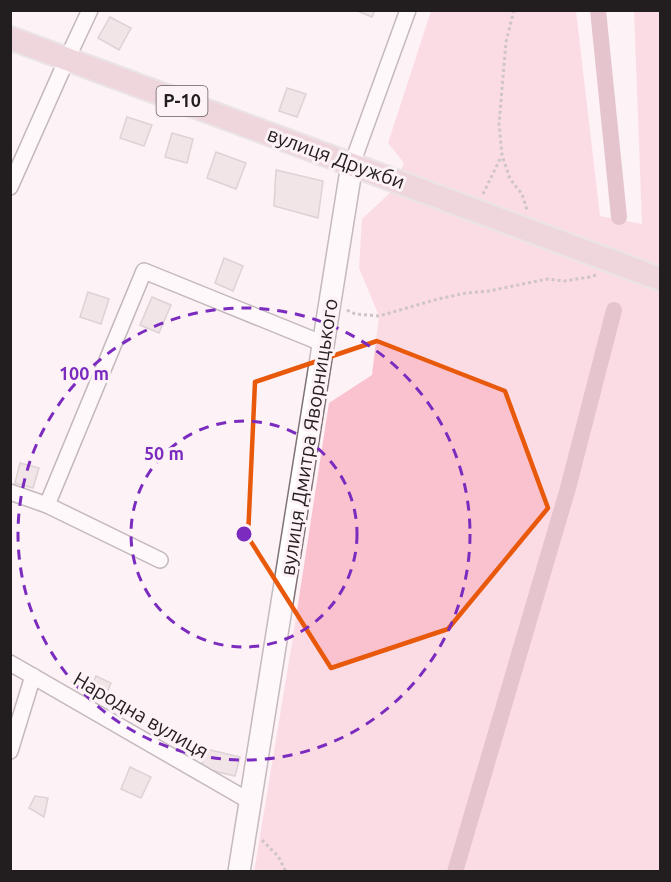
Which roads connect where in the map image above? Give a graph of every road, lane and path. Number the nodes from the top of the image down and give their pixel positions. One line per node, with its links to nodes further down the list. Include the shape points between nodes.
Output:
1 (90, 10): 5 (street)
2 (408, 10): 7 (street, вулиця Дмитра Яворницького)
3 (514, 10): 6 (path, via 506,42 499,124)
4 (10, 38): 5 (main road, вулиця Дружби / Р-10)
5 (67, 59): 7 (main road, вулиця Дружби / Р-10); 8 (street)
6 (502, 155): 9 (path); 10 (path, via 510,179 522,195)
7 (352, 164): 9 (main road, вулиця Дружби / Р-10); 13 (main road, вулиця Дмитра Яворницького)
8 (10, 188)
9 (476, 210): 10 (main road, вулиця Дружби / Р-10)
10 (534, 232): 11 (main road, вулиця Дружби / Р-10)
11 (622, 264): 12 (main road, вулиця Дружби / Р-10); 13 (path, via 590,277 547,279 466,293 379,316 355,314)
12 (660, 279)
13 (330, 302): 14 (main road, вулиця Дмитра Яворницького)
14 (324, 344): 16 (street, via 144,271); 21 (main road, вулиця Дмитра Яворницького)
15 (10, 492): 16 (street)
16 (47, 505): 17 (street)
17 (160, 560)
18 (10, 663): 19 (street, Народна вулиця)
19 (33, 676): 20 (street); 21 (street, Народна вулиця)
20 (10, 751)
21 (251, 802): 23 (main road, вулиця Дмитра Яворницького)
22 (260, 838): 24 (path, via 278,856)
23 (239, 872)
24 (286, 872)

